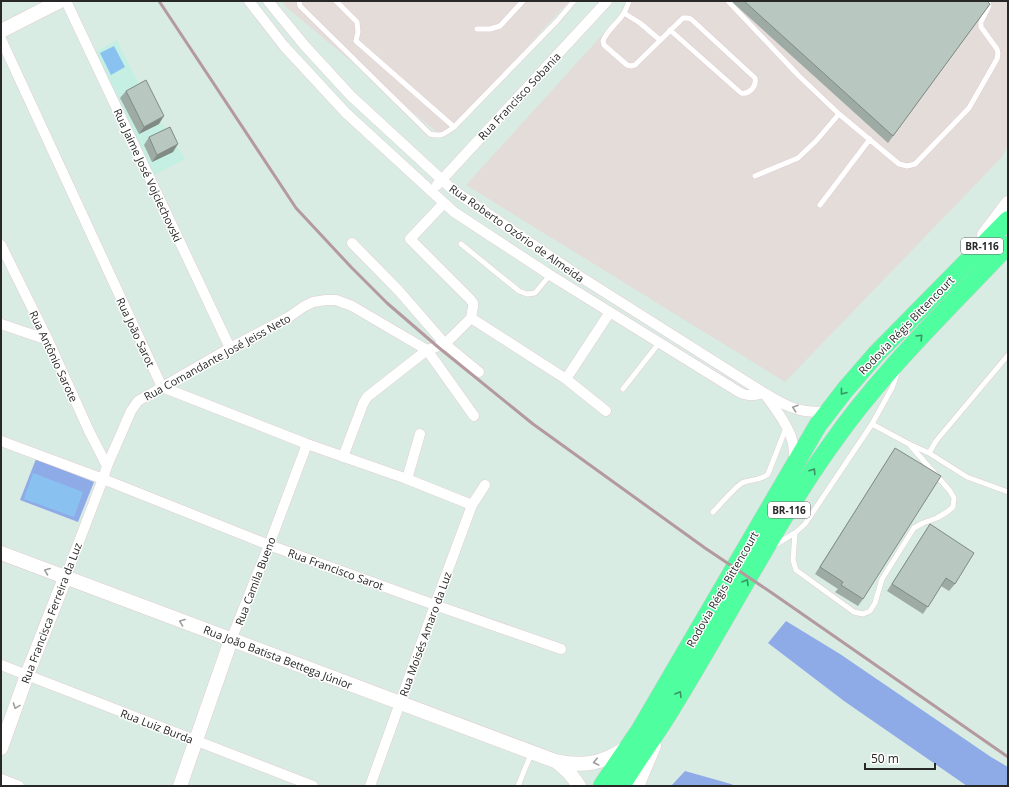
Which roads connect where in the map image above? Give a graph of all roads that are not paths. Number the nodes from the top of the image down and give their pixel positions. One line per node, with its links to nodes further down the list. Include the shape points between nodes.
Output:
1 (60, 1): 18 (main road)
2 (66, 1): 49 (street, Rua Jaime José Vojciechovski)
3 (249, 1): 15 (street)
4 (268, 1): 14 (street, Rua Roberto Ozório de Almeida)
5 (300, 1): 24 (lane, via 300,6 430,134 443,135)
6 (336, 1): 24 (lane, via 357,22 356,41)
7 (523, 1): 16 (lane, via 500,26)
8 (574, 1): 24 (lane)
9 (607, 1): 29 (street, Rua Francisco Sobania)
10 (629, 1): 13 (lane)
11 (728, 1): 23 (lane)
12 (988, 1): 25 (lane, via 989,6 981,26 997,50 997,59 969,108 915,164 899,164)
13 (624, 13): 20 (lane); 20 (lane, via 602,41 626,65 635,65)
14 (278, 14): 15 (street); 21 (street, Rua Roberto Ozório de Almeida)
15 (267, 24): 22 (street)
16 (477, 29)
17 (670, 30): 17 (lane, via 682,18 691,19 755,78 756,82 747,93 741,93); 20 (lane)
18 (1, 31)
19 (1, 39): 55 (street, Rua João Sarot)
20 (660, 40)
21 (341, 86): 22 (street); 26 (street, Rua Roberto Ozório de Almeida)
22 (330, 96): 27 (street)
23 (839, 114): 25 (lane); 28 (lane, via 798,158)
24 (454, 127)
25 (870, 139): 33 (lane)
26 (414, 154): 27 (street); 29 (street, Rua Roberto Ozório de Almeida)
27 (404, 166): 30 (street)
28 (755, 176)
29 (441, 180): 30 (street, Rua Francisco Sobania); 39 (street, Rua Roberto Ozório de Almeida)
30 (431, 191): 31 (street)
31 (444, 203): 41 (street); 43 (street, via 410,239 470,299 473,303)
32 (1008, 203): 40 (main road, BR-116)
33 (820, 204)
34 (1008, 220): 40 (highway, Rodovia Régis Bittencourt / BR-116)
35 (352, 243): 48 (street)
36 (461, 244): 41 (lane, via 518,291 535,293)
37 (1, 245): 46 (street, Rua Antônio Sarote)
38 (1008, 247): 51 (highway, Rodovia Régis Bittencourt / BR-116, one-way to 38)
39 (558, 262): 41 (street); 45 (street, Rua Roberto Ozório de Almeida)
40 (956, 273): 59 (highway, Rodovia Régis Bittencourt / BR-116, one-way to 59, via 877,353)
41 (550, 275): 42 (street)
42 (610, 312): 47 (street); 54 (street)
43 (471, 318): 48 (street); 54 (street)
44 (1, 324): 46 (street)
45 (667, 332): 47 (street); 57 (street, Rua Roberto Ozório de Almeida)
46 (48, 340): 69 (street, Rua Antônio Sarote)
47 (659, 343): 56 (lane); 57 (street, via 745,395)
48 (445, 344): 50 (street); 53 (street)
49 (230, 348): 50 (street, Rua Comandante José Jeiss Neto, via 313,302 336,300 352,306); 55 (street, Rua Comandante José Jeiss Neto)
50 (427, 350): 60 (street); 68 (street, via 367,397)
51 (904, 354): 61 (lane, via 892,388); 79 (highway, Rodovia Régis Bittencourt / BR-116, one-way to 51, via 829,446)
52 (1008, 354): 67 (lane, via 936,441)
53 (478, 372)
54 (566, 379): 58 (street)
55 (162, 387): 65 (street); 69 (street, Rua Comandante José Jeiss Neto, via 138,401 131,411)
56 (623, 389)
57 (764, 393): 59 (street, Rua Roberto Ozório de Almeida, one-way to 57, via 804,411 793,408); 62 (street, Rua Roberto Ozório de Almeida)
58 (606, 411)
59 (828, 411): 70 (highway, Rodovia Régis Bittencourt / BR-116)
60 (474, 416)
61 (872, 424): 66 (lane); 77 (lane, via 805,524)
62 (786, 427): 70 (street, Rua Roberto Ozório de Almeida, via 791,435); 76 (lane, via 768,474 738,486)
63 (420, 434): 72 (street)
64 (1, 441): 71 (street, Rua Francisco Sarot)
65 (306, 444): 68 (street); 78 (street, Rua Camila Bueno)
66 (909, 444): 67 (lane); 77 (lane, via 950,491 954,498 953,507 937,518 914,528 882,579 876,603 870,611 863,614 854,612 796,570)
67 (929, 453): 74 (lane, via 967,477)
68 (343, 457): 72 (street)
69 (107, 466): 71 (street, Rua Comandante José Jeiss Neto)
70 (794, 466): 90 (highway, Rodovia Régis Bittencourt / BR-116)
71 (103, 479): 78 (street, Rua Francisco Sarot); 81 (street, Rua Francisca Ferreira da Luz)
72 (407, 479): 75 (street)
73 (485, 485): 75 (street, Rua Moisés Amaro da Luz)
74 (1008, 492)
75 (472, 505): 82 (street, Rua Moisés Amaro da Luz)
76 (713, 512)
77 (795, 533): 79 (lane)
78 (269, 545): 82 (street, Rua Francisco Sarot); 83 (street, Rua Camila Bueno)
79 (764, 552): 88 (highway, Rodovia Régis Bittencourt / BR-116, one-way to 79)
80 (1, 553): 81 (main road, Rua João Batista Bettega Júnior, one-way to 80)
81 (65, 578): 83 (main road, Rua João Batista Bettega Júnior, one-way to 81); 86 (main road, Rua Francisca Ferreira da Luz)
82 (435, 605): 84 (street, Rua Francisco Sarot); 87 (street, Rua Moisés Amaro da Luz)
83 (231, 640): 87 (main road, Rua João Batista Bettega Júnior); 89 (main road, Rua Camila Bueno)
84 (562, 649)
85 (1, 665): 86 (street, Rua Luiz Burda)
86 (27, 675): 89 (street, Rua Luiz Burda); 91 (main road, Rua Francisca Ferreira da Luz, one-way to 91)
87 (400, 703): 92 (main road, Rua João Batista Bettega Júnior); 98 (street, Rua Moisés Amaro da Luz)
88 (665, 719): 102 (highway, Rodovia Régis Bittencourt / BR-116); 103 (main road)
89 (196, 741): 96 (main road, Rua Camila Bueno); 97 (street, Rua Luiz Burda)
90 (630, 744): 93 (main road, Rua João Batista Bettega Júnior, one-way to 93, via 619,753 599,762 577,764); 101 (highway, Rodovia Régis Bittencourt / BR-116)
91 (1, 748)
92 (532, 752): 93 (main road, Rua João Batista Bettega Júnior); 99 (lane)
93 (555, 761): 100 (main road, Rua João Batista Bettega Júnior, via 575,778)
94 (1, 779): 95 (street)
95 (19, 786)
96 (180, 786)
97 (313, 786)
98 (370, 786)
99 (518, 786)
100 (579, 786)
101 (602, 786)
102 (621, 786)
103 (637, 786)

